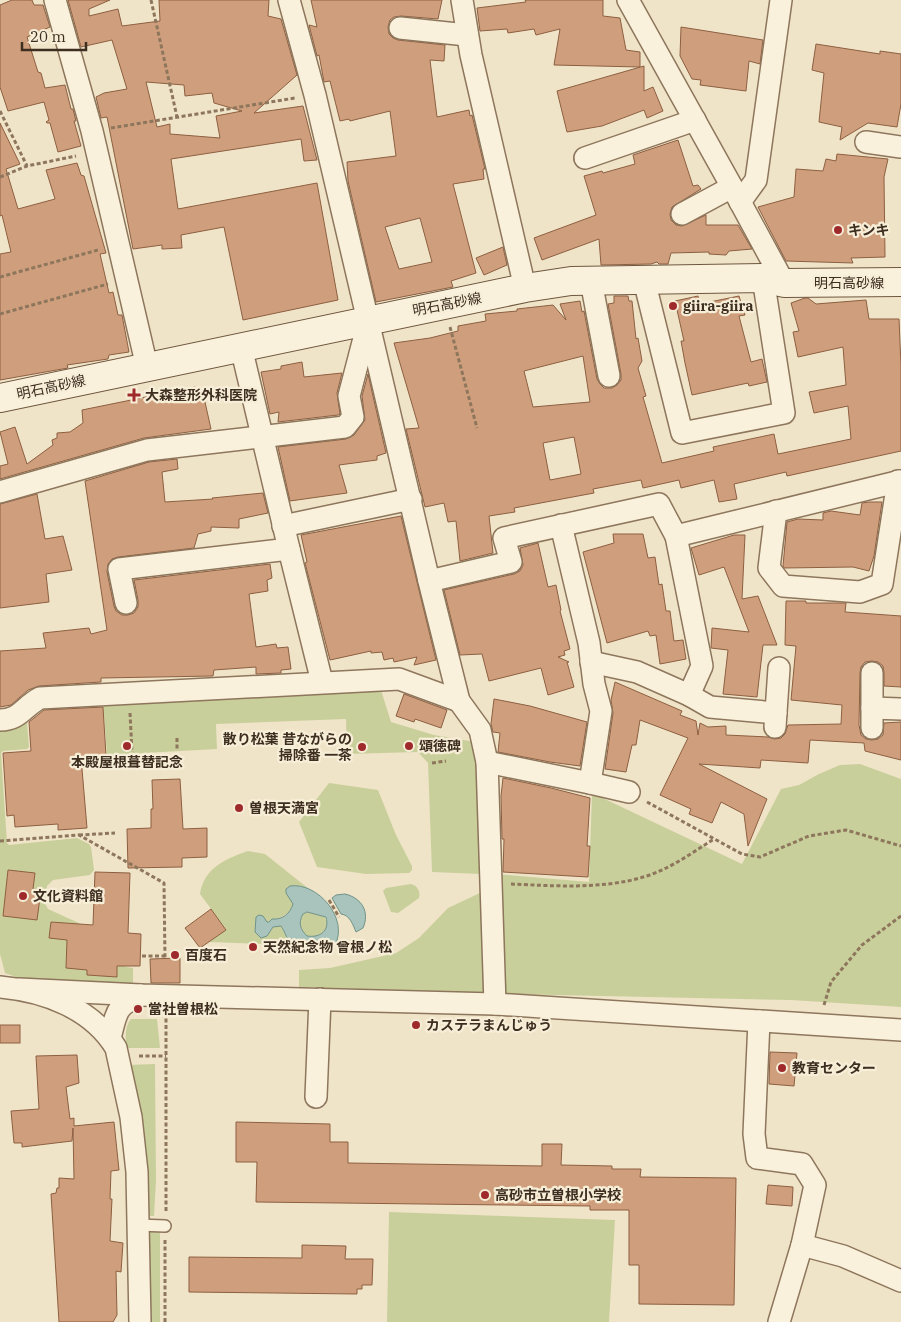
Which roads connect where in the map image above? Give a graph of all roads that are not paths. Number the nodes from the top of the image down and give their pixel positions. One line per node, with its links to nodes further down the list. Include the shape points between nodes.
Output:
1 (55, 0): 21 (street, via 92,131)
2 (289, 0): 19 (street)
3 (462, 0): 7 (street)
4 (628, 0): 8 (street)
5 (781, 0): 12 (street, via 756,180)
6 (400, 28): 7 (street)
7 (467, 35): 18 (street)
8 (695, 120): 11 (street); 12 (street)
9 (866, 142): 10 (street)
10 (901, 147)
11 (585, 158)
12 (736, 194): 13 (street); 16 (street)
13 (682, 214)
14 (644, 280): 15 (main road, 明石高砂線); 16 (main road, 明石高砂線); 16 (street, via 682,433 784,413)
15 (591, 281): 18 (main road, 明石高砂線); 22 (street)
16 (774, 281): 17 (main road, 明石高砂線)
17 (901, 282)
18 (525, 288): 19 (main road, 明石高砂線)
19 (369, 320): 20 (main road, 明石高砂線); 24 (street, via 349,396 353,417 345,427); 27 (street)
20 (241, 347): 21 (main road, 明石高砂線); 24 (street)
21 (147, 367): 23 (main road, 明石高砂線)
22 (609, 376)
23 (0, 398)
24 (262, 437): 26 (street, via 147,450); 30 (street)
25 (899, 481): 28 (street); 28 (street, via 882,584 860,592 783,586 768,568)
26 (0, 492)
27 (411, 499): 30 (street); 33 (street)
28 (776, 511): 31 (street)
29 (561, 525): 31 (street, via 659,504); 33 (street, via 504,538 510,562); 35 (street)
30 (283, 526): 32 (street)
31 (676, 536): 39 (street, via 702,666)
32 (289, 549): 34 (street, via 119,569); 38 (street)
33 (429, 581): 40 (street)
34 (126, 603)
35 (591, 662): 39 (street, via 637,672); 44 (street, via 601,712)
36 (779, 668): 39 (street, via 775,720 710,707)
37 (872, 672): 41 (street, via 872,718)
38 (322, 682): 40 (street, via 399,679); 42 (street, via 40,698 18,716)
39 (689, 695)
40 (459, 701): 43 (street, via 480,730)
41 (901, 709)
42 (0, 720)
43 (487, 762): 44 (street); 49 (street)
44 (590, 782): 45 (street)
45 (629, 792)
46 (9, 988): 47 (street); 52 (street, via 50,997 73,1007 90,1019)
47 (142, 995): 48 (street); 52 (street, via 125,1002 119,1009)
48 (320, 1000): 49 (street); 53 (street)
49 (495, 1004): 50 (street)
50 (759, 1021): 51 (street); 56 (street, via 754,1134 757,1158 802,1164 815,1185)
51 (901, 1030)
52 (114, 1047): 54 (street, via 131,1117)
53 (316, 1097)
54 (138, 1225): 55 (lane); 58 (street)
55 (166, 1226)
56 (802, 1245): 57 (street, via 843,1256); 59 (street)
57 (901, 1281)
58 (140, 1322)
59 (779, 1322)

